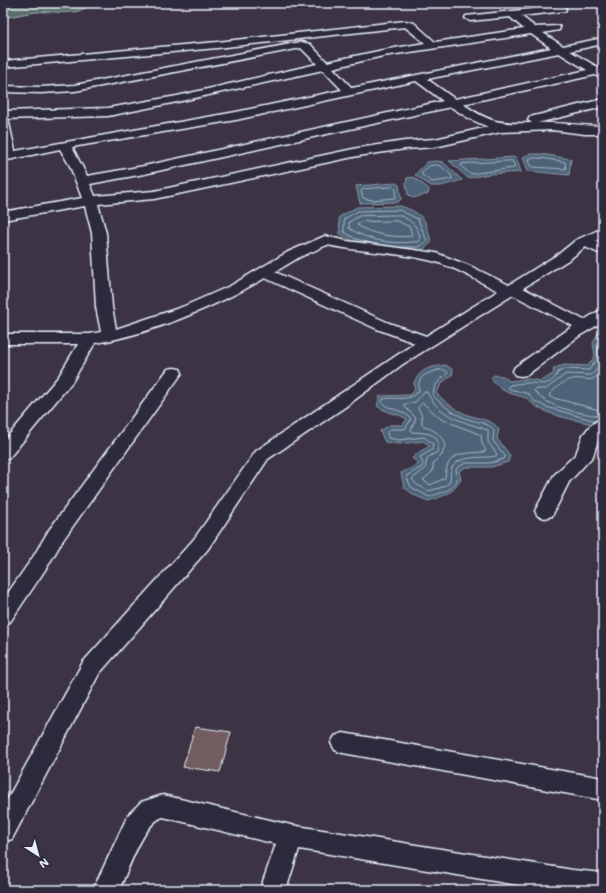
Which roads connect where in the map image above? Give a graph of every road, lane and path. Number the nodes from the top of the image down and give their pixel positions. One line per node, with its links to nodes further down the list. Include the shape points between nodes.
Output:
1 (561, 9): 2 (street)
2 (512, 14): 3 (street); 5 (street)
3 (470, 18)
4 (555, 28): 5 (street)
5 (532, 30): 7 (street); 8 (street)
6 (603, 41): 8 (street)
7 (433, 44): 9 (street, via 405,24); 11 (street)
8 (560, 49): 12 (street); 13 (street)
9 (87, 58): 10 (street); 14 (street)
10 (3, 64)
11 (324, 66): 14 (street, via 306,46 301,45); 16 (street); 19 (street, via 150,105)
12 (601, 72): 17 (street)
13 (418, 77): 16 (street); 17 (street)
14 (76, 88): 15 (street); 19 (street)
15 (3, 89)
16 (349, 91): 24 (street, via 236,116)
17 (454, 103): 22 (street, via 485,123); 26 (street)
18 (603, 103): 22 (street)
19 (75, 114): 20 (street)
20 (3, 115)
21 (3, 123): 25 (street)
22 (501, 128): 23 (street, via 546,126); 27 (street, via 435,143 358,152 154,196)
23 (603, 130)
24 (64, 145): 25 (street); 26 (street)
25 (7, 156)
26 (82, 181): 27 (street)
27 (90, 201): 28 (street); 36 (street, via 99,232 104,307)
28 (3, 216)
29 (603, 232): 30 (street)
30 (585, 241): 31 (street); 33 (street)
31 (603, 251)
32 (264, 272): 33 (street, via 327,240 431,256); 36 (street, via 235,289 187,310); 39 (street, via 384,326)
33 (512, 290): 35 (street); 39 (street)
34 (603, 315): 35 (street)
35 (584, 326): 40 (street)
36 (110, 336): 37 (street)
37 (89, 339): 38 (street); 43 (street, via 66,378)
38 (3, 340)
39 (427, 342): 48 (street, via 262,455 201,544 91,668)
40 (521, 371)
41 (174, 373): 45 (street, via 56,535)
42 (603, 425): 44 (street, via 589,439 584,456 562,479)
43 (3, 454)
44 (545, 511)
45 (3, 616)
46 (343, 743): 47 (street)
47 (603, 789)
48 (3, 831)
49 (291, 836): 51 (street); 52 (street, via 163,806 150,810 137,823); 53 (street)
50 (603, 885): 51 (street)
51 (573, 886)
52 (106, 890)
53 (273, 890)

